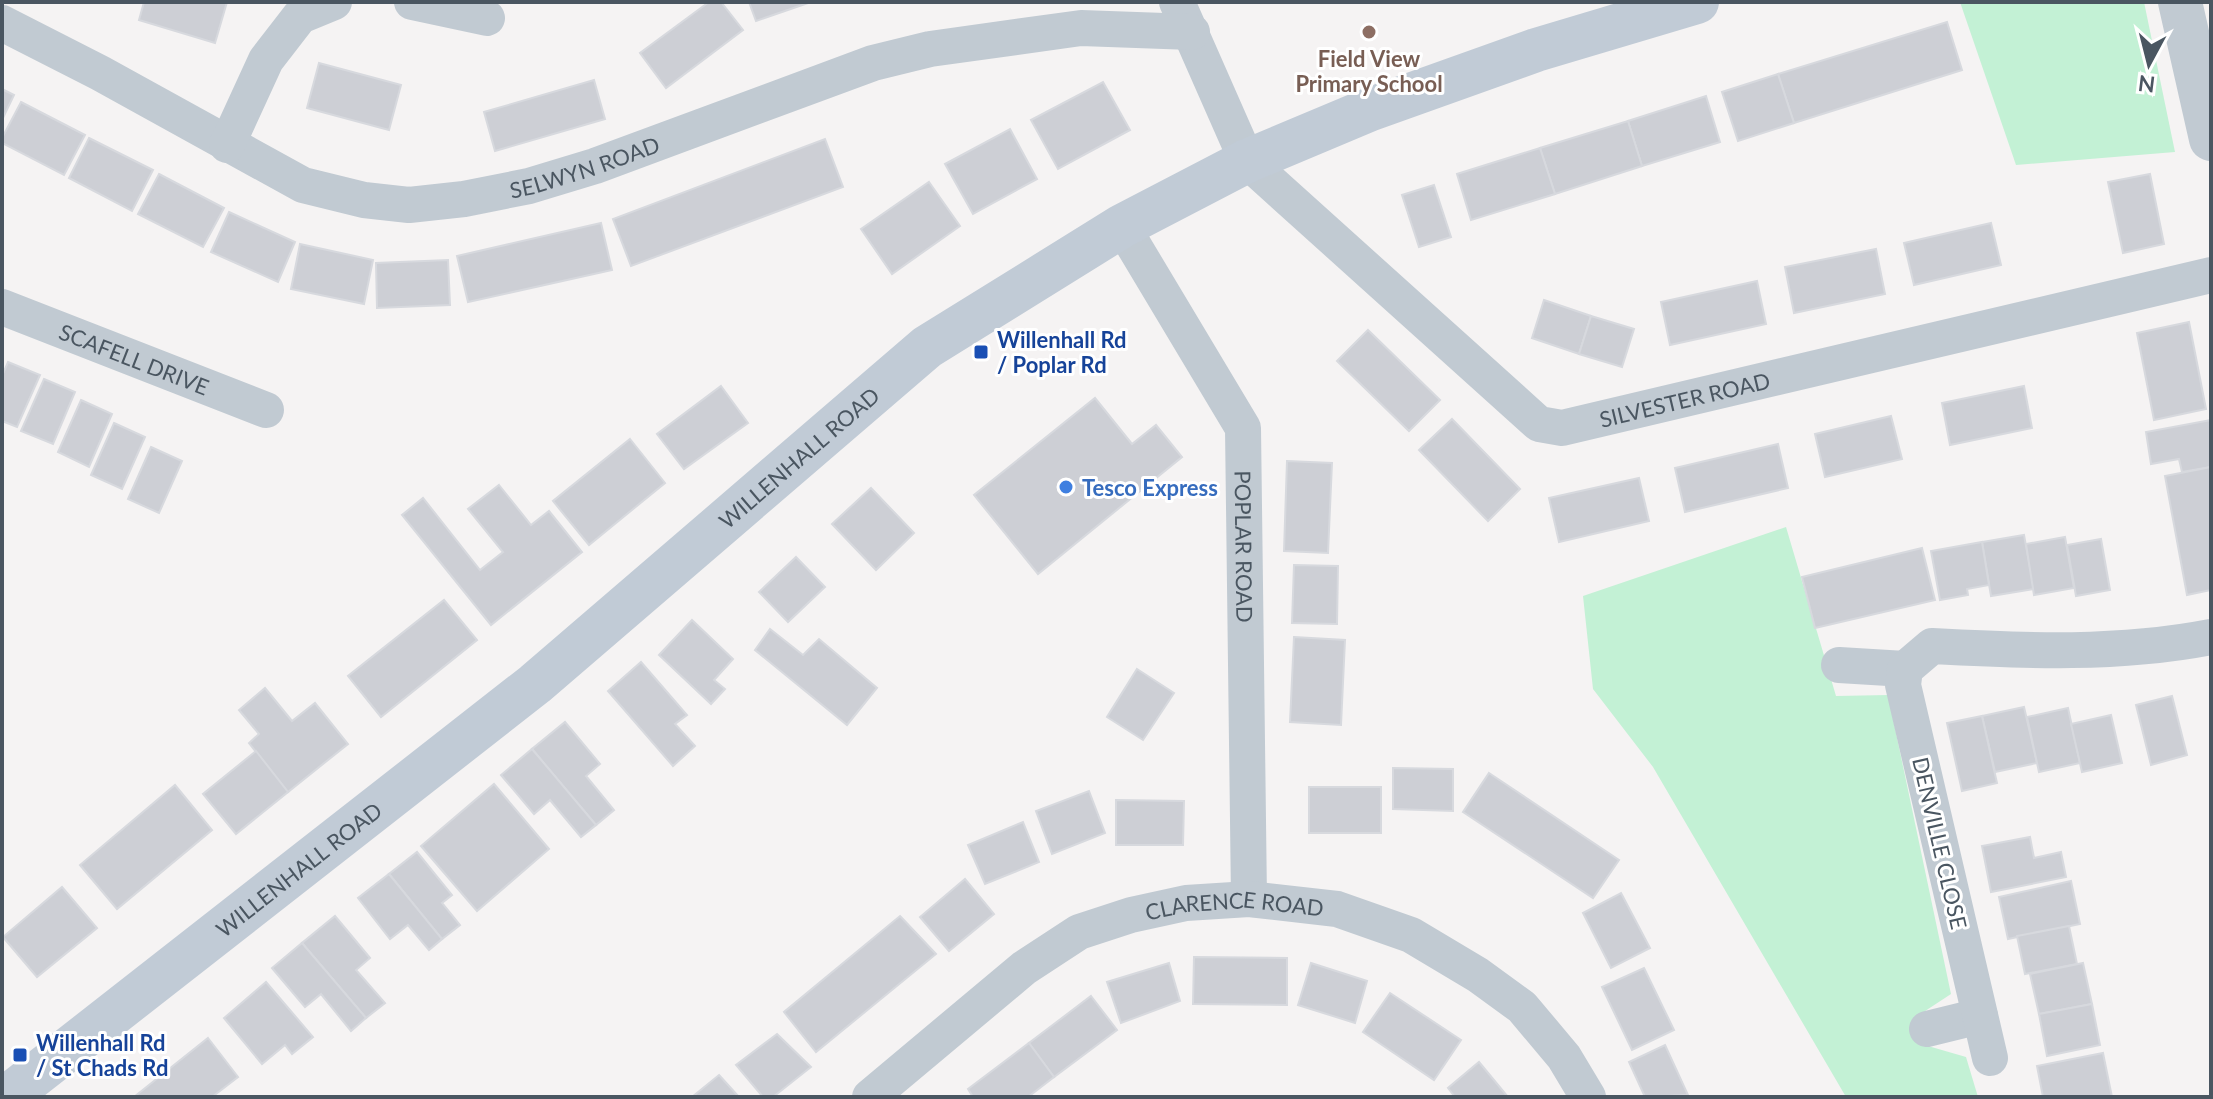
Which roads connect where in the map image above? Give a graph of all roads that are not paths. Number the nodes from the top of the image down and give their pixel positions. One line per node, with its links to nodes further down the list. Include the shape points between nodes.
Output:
1 (334, 2): 10 (street, via 300,16 266,60)
2 (412, 2): 7 (street)
3 (1697, 2): 11 (main road, WILLENHALL ROAD, via 1536,50 1371,109)
4 (1086, 15): 6 (street, SELWYN ROAD); 10 (street, SELWYN ROAD, via 873,63 595,166 464,199 409,205 364,200 303,185)
5 (2192, 15): 9 (street)
6 (1185, 17): 11 (street)
7 (487, 18)
8 (2, 23): 10 (street, SELWYN ROAD)
9 (2211, 139)
10 (227, 145)
11 (1247, 161): 12 (main road, WILLENHALL ROAD); 13 (street, SILVESTER ROAD, via 1539,424 1562,428)
12 (1122, 226): 19 (street, POPLAR ROAD, via 1243,428); 23 (main road, WILLENHALL ROAD, via 927,347 535,684)
13 (2211, 275)
14 (2, 307): 15 (street, SCAFELL DRIVE)
15 (266, 410)
16 (2211, 637): 18 (street, via 2116,650 1932,646)
17 (1839, 665): 18 (street)
18 (1905, 669): 20 (street, DENVILLE CLOSE, via 1903,685)
19 (1249, 899): 24 (street, CLARENCE ROAD, via 1186,903 1079,932 1024,968); 25 (street, CLARENCE ROAD, via 1337,909 1411,935 1522,1007 1564,1057)
20 (1980, 1016): 21 (street); 22 (street, DENVILLE CLOSE)
21 (1927, 1029)
22 (1990, 1058)
23 (7, 1097)
24 (870, 1097)
25 (1588, 1097)

